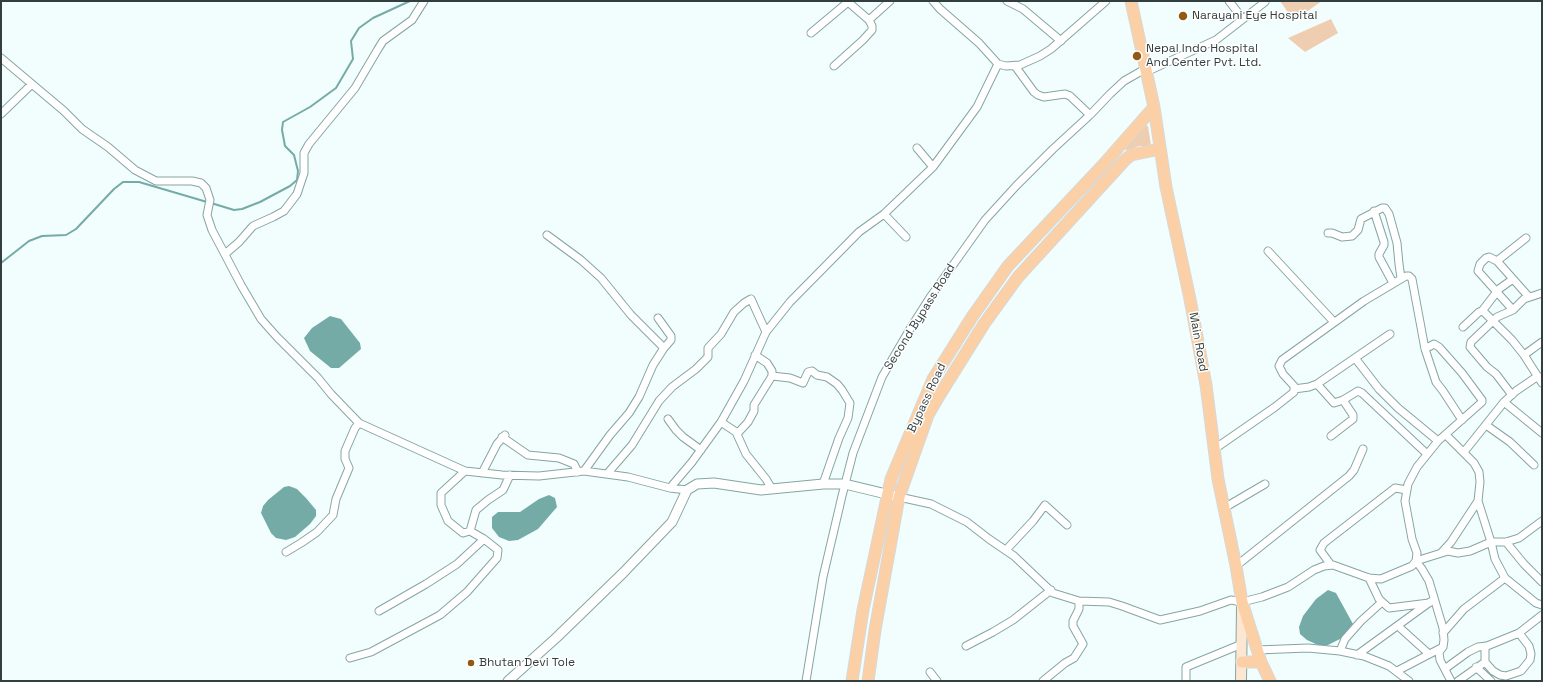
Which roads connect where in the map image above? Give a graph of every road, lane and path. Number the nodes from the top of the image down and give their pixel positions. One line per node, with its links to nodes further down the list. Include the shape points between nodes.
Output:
1 (424, 1): 36 (street, via 412,20 384,41 355,88 309,144 304,152 304,173 297,194 284,211 253,226)
2 (890, 1): 12 (street)
3 (933, 1): 16 (street)
4 (1007, 1): 14 (street, via 1023,9)
5 (1106, 1): 14 (street)
6 (1131, 1): 19 (main road, Main Road)
7 (1229, 1): 11 (street)
8 (848, 2): 12 (street); 13 (street)
9 (1265, 2): 10 (street, Second Bypass Road)
10 (1256, 4): 11 (street, Second Bypass Road)
11 (1243, 19): 19 (street, Second Bypass Road, via 1216,40)
12 (869, 20): 17 (street, via 872,30)
13 (811, 33)
14 (1060, 41): 18 (street, via 1040,56)
15 (1, 58): 20 (street)
16 (998, 64): 18 (street); 27 (street, via 977,107)
17 (834, 66)
18 (1015, 66): 23 (street, via 1038,95 1044,97 1065,94)
19 (1145, 70): 21 (main road, Main Road); 23 (street, Second Bypass Road, via 1124,81)
20 (32, 84): 22 (street); 36 (street, via 82,129 135,170 156,181 192,181 206,188 210,200 207,214 212,230)
21 (1154, 107): 25 (main road, Main Road); 26 (main road, Bypass Road)
22 (1, 114)
23 (1090, 115): 90 (street, Second Bypass Road, via 1053,148 985,220 931,296 882,377 853,453)
24 (917, 148): 27 (street)
25 (1160, 149): 28 (main road, Bypass Road, via 1131,155); 80 (main road, Main Road, via 1205,379)
26 (1103, 165): 28 (main road); 46 (main road, Bypass Road, via 1008,266)
27 (933, 168): 30 (street)
28 (1113, 174): 50 (main road, Bypass Road, via 1018,277)
29 (1374, 212): 31 (street, via 1361,219 1358,230 1352,236 1342,237); 38 (street, via 1385,208 1389,214 1398,243); 40 (street, via 1384,242 1379,257)
30 (884, 214): 33 (street); 52 (street, via 860,232 790,302)
31 (1328, 233)
32 (547, 235): 55 (street, via 601,278 631,315)
33 (906, 237)
34 (1526, 238): 37 (street)
35 (1268, 251): 49 (street)
36 (225, 254): 71 (street, via 261,319)
37 (1497, 261): 39 (street); 41 (street, via 1489,257 1478,267 1481,275)
38 (1401, 278): 40 (street); 56 (street, via 1409,276 1412,279)
39 (1513, 279): 41 (street); 43 (street)
40 (1393, 283): 49 (street)
41 (1496, 292): 44 (street); 45 (street)
42 (1542, 293): 43 (street)
43 (1529, 297): 44 (street)
44 (1513, 310): 48 (street)
45 (1482, 311): 48 (street); 51 (street)
46 (972, 317): 50 (main road); 96 (main road, Bypass Road, via 933,379)
47 (658, 318): 55 (street, via 671,336 671,340)
48 (1494, 321): 58 (street); 65 (street, via 1471,342 1470,347)
49 (1334, 322): 64 (street, via 1282,360 1279,366)
50 (984, 324): 97 (main road, Bypass Road, via 928,415)
51 (1463, 327)
52 (766, 332): 57 (street); 87 (street, via 751,299 744,303 734,312 721,334 708,348 708,357 659,401 632,445)
53 (1390, 334): 59 (street)
54 (1542, 342): 58 (street)
55 (664, 348): 85 (street, via 629,413)
56 (1425, 348): 69 (street, via 1436,382); 69 (street, via 1434,344 1439,347 1482,400 1482,403)
57 (755, 355): 60 (street, via 767,363); 70 (street)
58 (1524, 355): 61 (street)
59 (1356, 358): 63 (street); 77 (street, via 1375,385)
60 (772, 376): 74 (street, via 754,405 748,422); 89 (street, via 790,378 803,384 808,372 827,377 837,384 850,403 848,418)
61 (1538, 376): 62 (street); 65 (street)
62 (1542, 383)
63 (1317, 384): 64 (street, via 1309,388); 66 (street, via 1334,402)
64 (1294, 389): 80 (street, via 1294,392 1275,407)
65 (1512, 395): 67 (street)
66 (1343, 400): 76 (street, via 1353,419); 82 (street, via 1358,391 1362,393)
67 (1504, 402): 72 (street); 73 (street)
68 (668, 420): 79 (street, via 683,438)
69 (1462, 420): 75 (street)
70 (721, 422): 74 (street); 79 (street)
71 (359, 423): 84 (street); 107 (street, via 345,451 349,468 332,515 317,532)
72 (1486, 425): 81 (street); 83 (street, via 1510,442)
73 (1542, 433)
74 (737, 434): 93 (street, via 746,454)
75 (1446, 435): 77 (street); 81 (street)
76 (1331, 436)
77 (1438, 441): 82 (street)
78 (1363, 449): 111 (street, via 1349,476)
79 (701, 450): 92 (street)
80 (1214, 450): 99 (main road, Main Road)
81 (1464, 452): 98 (street, via 1479,472)
82 (1427, 454): 95 (street, via 1417,467)
83 (1534, 465)
84 (465, 470): 86 (street); 102 (street, via 441,493 441,505 448,521 458,530 463,533)
85 (581, 471): 86 (street, via 574,464 559,458 528,455 504,436); 87 (street); 88 (street, via 539,476)
86 (482, 473): 88 (street)
87 (607, 474): 92 (street)
88 (510, 475): 102 (street, via 504,490 476,510)
89 (823, 484): 90 (street); 93 (street)
90 (845, 484): 96 (street); 144 (street, Second Bypass Road, via 823,577)
91 (1265, 484): 99 (street)
92 (670, 488): 94 (street)
93 (772, 489): 94 (street, via 761,490 714,483 697,484)
94 (687, 490): 143 (street, via 672,522 556,638)
95 (1407, 490): 109 (street, via 1405,501 1417,553); 110 (street, via 1395,488 1324,543 1320,550)
96 (887, 493): 97 (street); 145 (main road, Bypass Road, via 863,610)
97 (899, 497): 106 (street, via 931,504 967,522); 146 (main road, Bypass Road)
98 (1478, 501): 104 (street); 108 (street)
99 (1224, 508): 111 (main road, Main Road)
100 (1542, 521): 105 (street, via 1519,538)
101 (1068, 525): 106 (street, via 1045,505)
102 (470, 531): 103 (street)
103 (484, 539): 121 (street, via 456,564); 134 (street, via 498,550 497,558 467,592 434,618 371,652)
104 (1491, 542): 105 (street); 108 (street, via 1462,553); 113 (street, via 1495,559)
105 (1506, 542): 114 (street)
106 (1006, 550): 115 (street)
107 (286, 552)
108 (1441, 553): 109 (street)
109 (1416, 561): 112 (street, via 1412,566 1381,579); 119 (street, via 1429,581)
110 (1332, 565): 112 (street); 117 (street, via 1314,570 1288,587)
111 (1236, 566): 117 (main road, Main Road)
112 (1369, 578): 118 (street)
113 (1505, 578): 120 (street, via 1536,604); 124 (street, via 1464,609)
114 (1542, 582)
115 (1051, 590): 116 (street, via 1053,593); 127 (street, via 1013,620)
116 (1079, 601): 117 (street, via 1109,602 1160,620 1200,611 1231,600); 148 (street, via 1073,626 1083,644 1074,658)
117 (1242, 602): 126 (main road); 130 (main road, Main Road)
118 (1382, 602): 119 (street, via 1386,607 1393,609); 131 (street, via 1361,620)
119 (1433, 602): 123 (street); 124 (street)
120 (1542, 605)
121 (380, 611)
122 (1542, 615): 125 (street)
123 (1398, 626): 132 (street); 133 (street)
124 (1443, 633): 129 (street)
125 (1519, 633): 128 (street); 137 (street, via 1529,646 1531,654 1530,660 1521,671 1506,676 1500,675)
126 (1242, 644): 135 (main road); 149 (street, via 1186,667)
127 (966, 646)
128 (1485, 646): 137 (street); 138 (street, via 1468,652)
129 (1443, 647): 132 (street); 138 (street, via 1440,660)
130 (1257, 650): 131 (street, via 1308,648); 136 (main road, Main Road)
131 (1340, 651): 133 (street)
132 (1428, 654): 140 (street)
133 (1357, 655): 140 (street, via 1376,660)
134 (350, 658)
135 (1242, 662): 136 (main road); 150 (main road)
136 (1261, 662): 151 (main road, Main Road)
137 (1485, 662): 139 (street)
138 (1446, 668): 153 (street)
139 (1476, 668): 142 (street); 154 (street)
140 (1397, 671): 152 (street)
141 (930, 672): 147 (street)
142 (1461, 680)
143 (508, 681)
144 (806, 681)
145 (852, 681)
146 (868, 681)
147 (937, 681)
148 (1043, 681)
149 (1186, 681)
150 (1241, 681)
151 (1270, 681)
152 (1409, 681)
153 (1451, 681)
154 (1491, 681)

